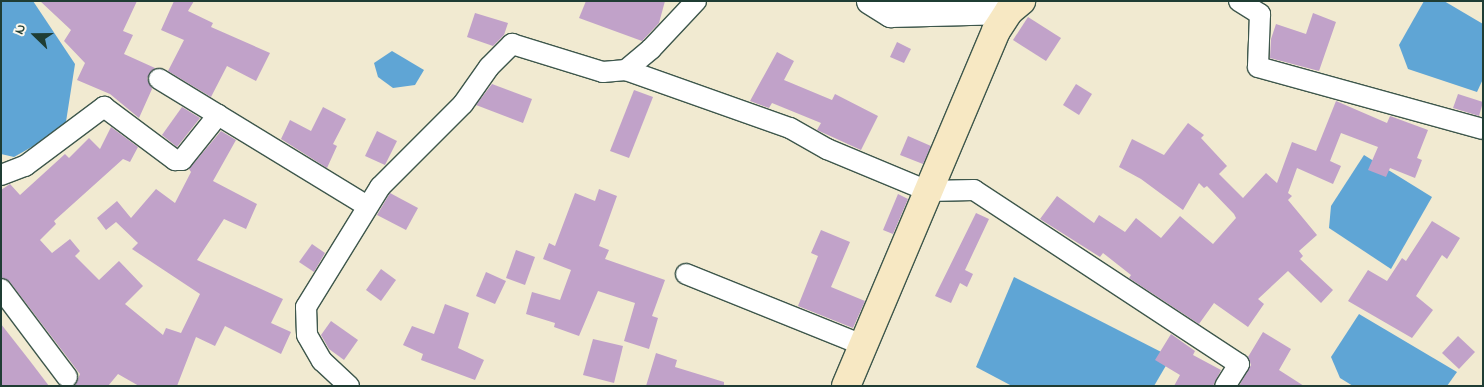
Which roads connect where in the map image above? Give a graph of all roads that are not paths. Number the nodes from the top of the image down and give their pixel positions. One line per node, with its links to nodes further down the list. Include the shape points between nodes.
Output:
1 (696, 1): 5 (street, via 651,49)
2 (869, 1): 4 (street, via 890,14)
3 (1239, 1): 8 (street, via 1260,14 1258,67)
4 (1015, 6): 10 (main road, via 996,30)
5 (626, 70): 10 (street, via 790,128 827,149); 11 (street, via 603,72 512,44 489,67 463,104 404,160)
6 (160, 79): 7 (street)
7 (218, 115): 9 (street, via 182,160 175,160 104,107 25,166); 11 (street)
8 (1483, 129)
9 (1, 175)
10 (928, 191): 14 (main road); 18 (street, via 974,190 982,195 1239,364)
11 (367, 206): 16 (street, via 306,307 307,335 322,361)
12 (686, 274): 14 (street)
13 (1, 289): 15 (street)
14 (863, 345): 17 (main road)
15 (66, 377)
16 (349, 386)
17 (846, 386)
18 (1225, 386)

